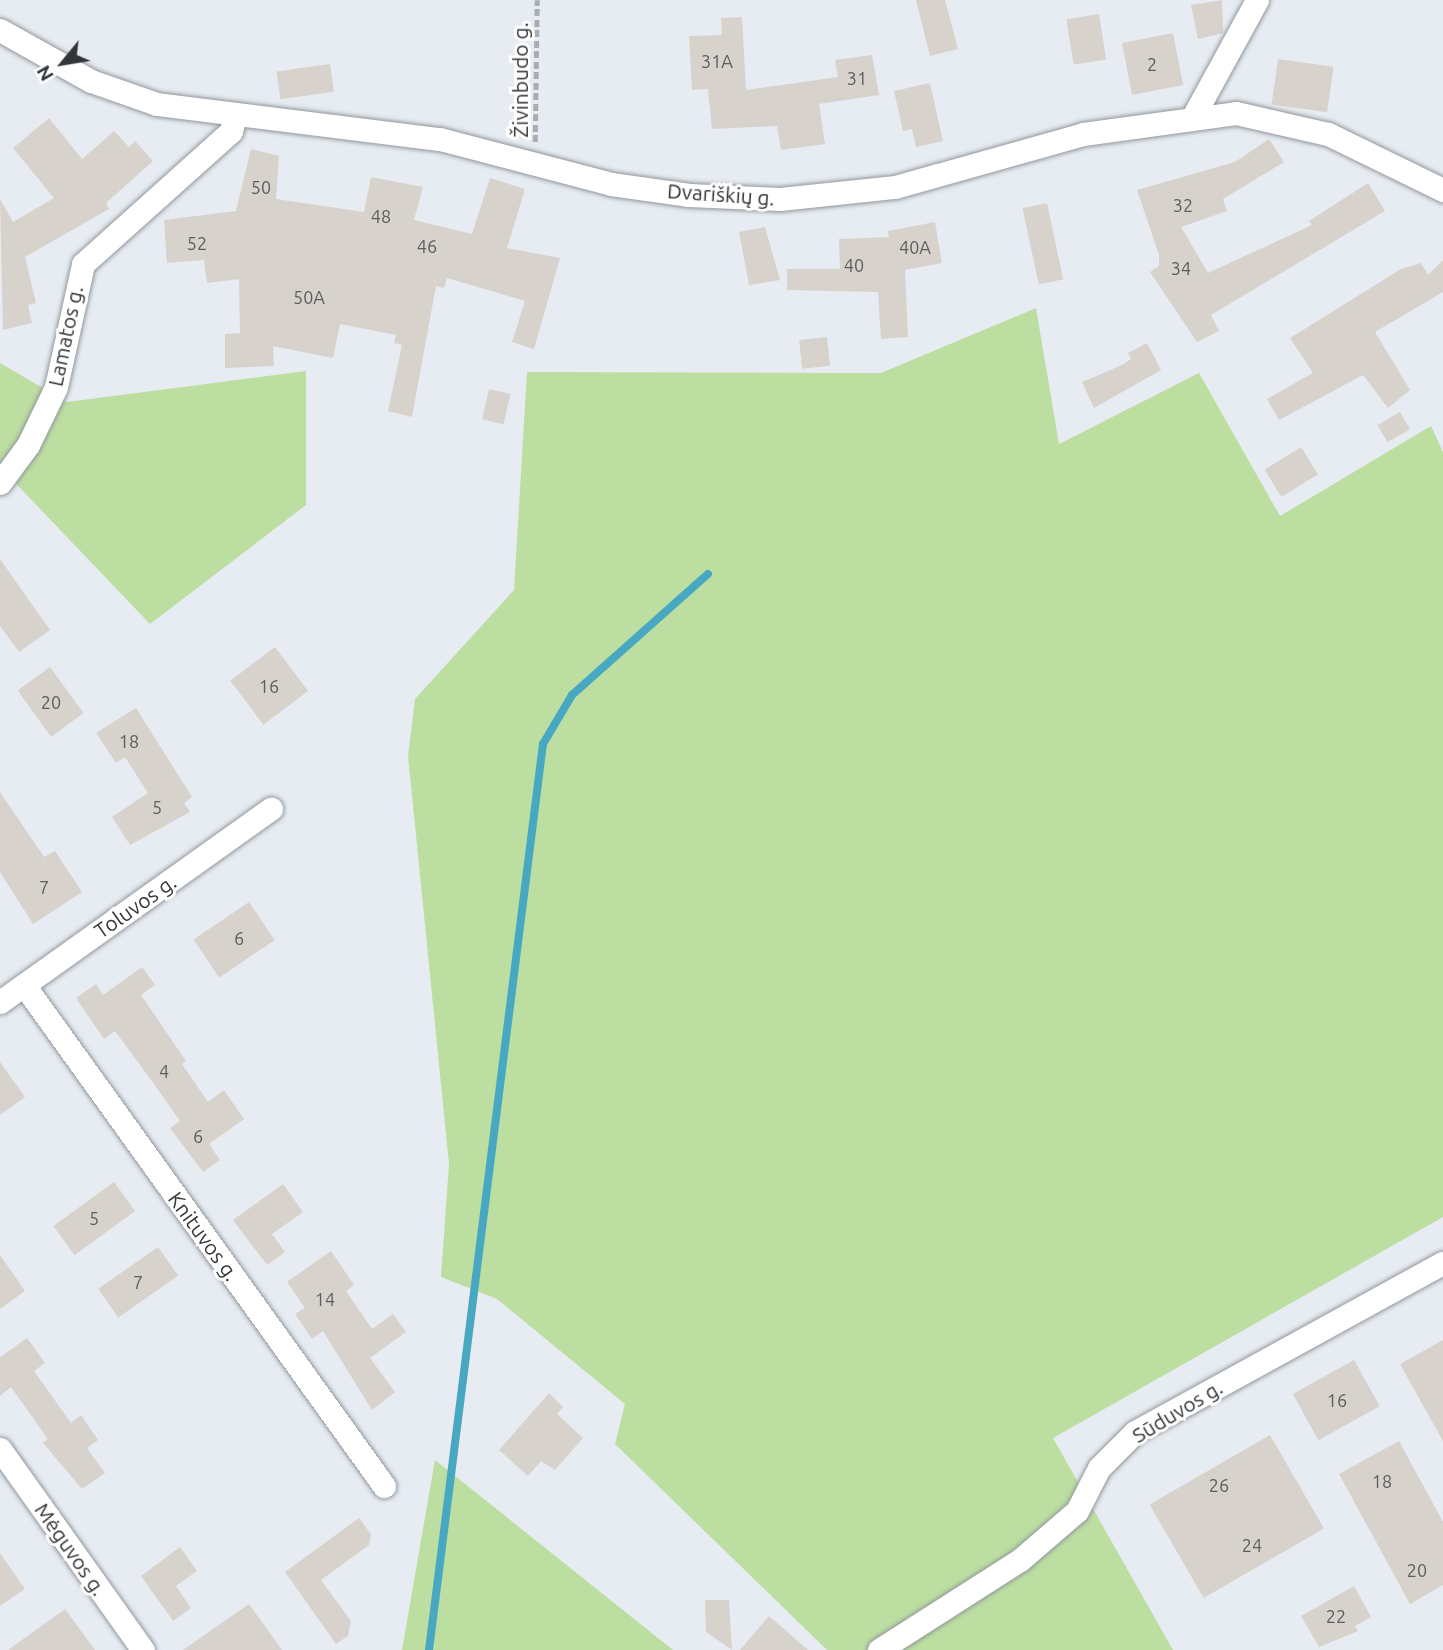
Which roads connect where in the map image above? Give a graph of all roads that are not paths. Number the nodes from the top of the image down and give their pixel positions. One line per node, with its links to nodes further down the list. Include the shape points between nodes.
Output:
1 (1257, 0): 3 (street)
2 (0, 30): 4 (street, Dvariškių g., via 127,97)
3 (1194, 115): 4 (street, Dvariškių g., via 1083,134 895,187 780,199 611,184 440,139); 5 (street, Dvariškių g., via 1236,113 1328,134)
4 (235, 117): 6 (street, Lamatos g., via 231,131 83,264 56,387 28,445)
5 (1443, 190)
6 (0, 483)
7 (271, 809): 8 (street, Toluvos g.)
8 (23, 985): 9 (street, Toluvos g.); 12 (street, Knituvos g.)
9 (0, 1002)
10 (1443, 1263): 14 (street, Sūduvos g., via 1135,1432 1099,1468 1077,1511 1020,1560)
11 (0, 1449): 13 (street, Mėguvos g.)
12 (384, 1486)
13 (143, 1650)
14 (879, 1650)

